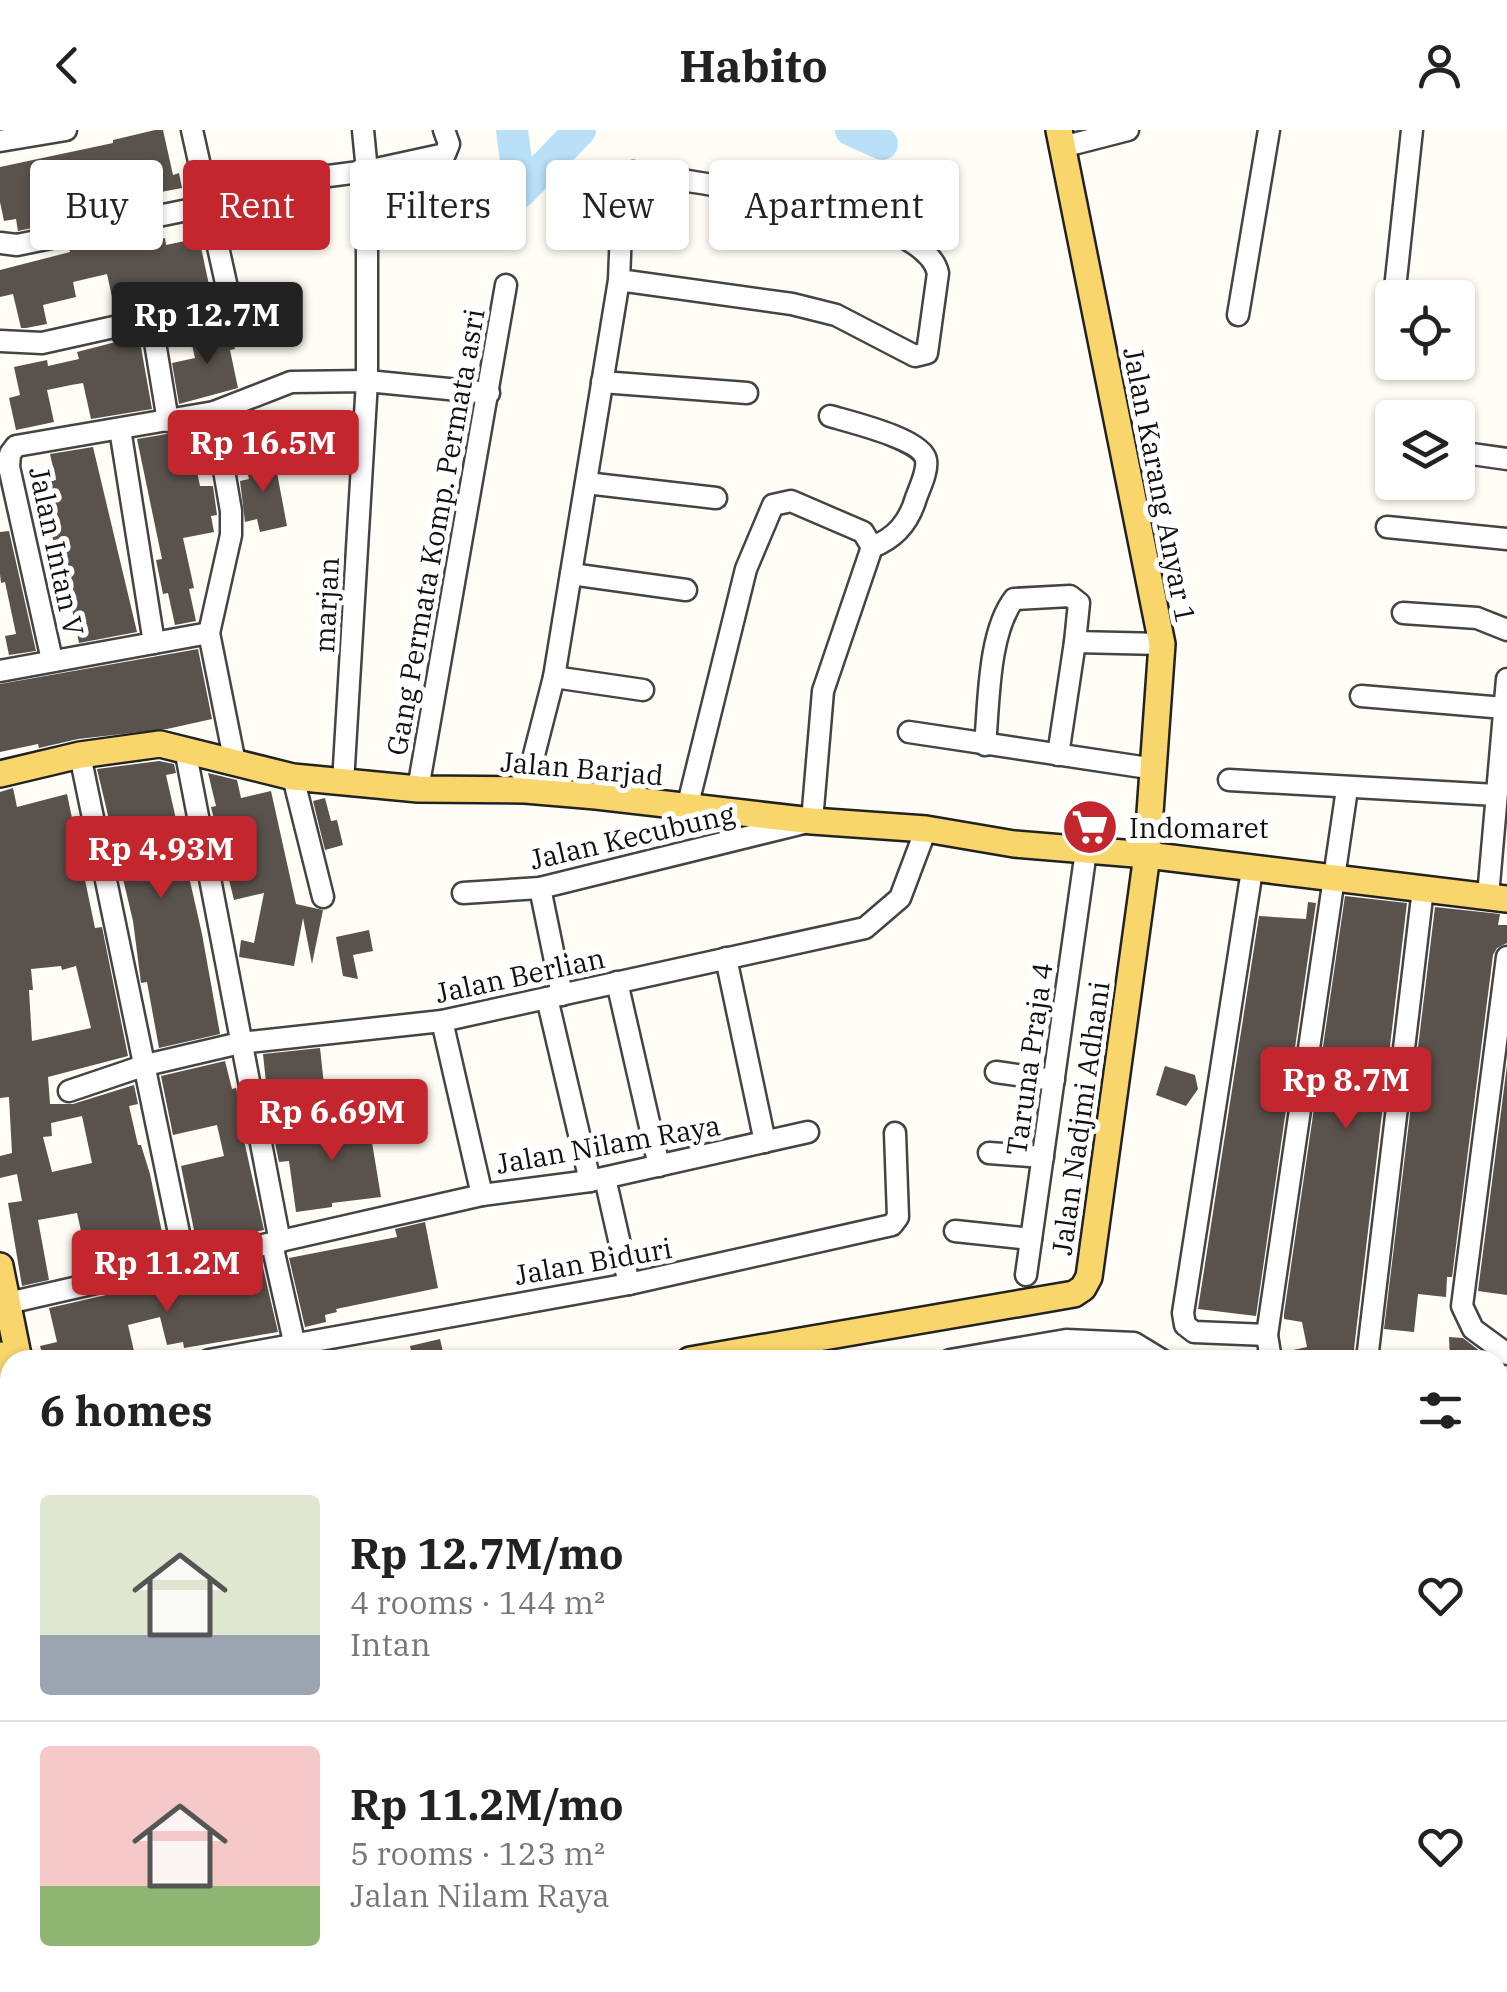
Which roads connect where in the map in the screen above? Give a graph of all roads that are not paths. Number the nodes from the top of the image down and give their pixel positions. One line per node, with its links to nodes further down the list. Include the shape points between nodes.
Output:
1 (66, 130): 9 (street)
2 (192, 130): 10 (street)
3 (363, 130): 11 (street, marjan)
4 (444, 130): 12 (street, via 446,154)
5 (1128, 130): 8 (street)
6 (1269, 130): 20 (street)
7 (1412, 130): 18 (street)
8 (1060, 139): 45 (main road, Jalan Karang Anyar 1)
9 (0, 142)
10 (198, 160)
11 (366, 160)
12 (420, 160)
13 (183, 205): 14 (street, via 17,246)
14 (0, 243)
15 (218, 250): 21 (street, via 226,302)
16 (367, 250): 23 (street, marjan)
17 (619, 280): 17 (street, via 836,315 922,356 938,273 936,261 908,238 840,210 633,172 622,180); 24 (street)
18 (1396, 280)
19 (506, 285): 25 (street, Gang Permata Komp. Permata asri)
20 (1238, 315)
21 (151, 318): 22 (street, via 42,343); 29 (street)
22 (0, 340)
23 (367, 381): 25 (street); 27 (street, via 290,382); 63 (street, marjan)
24 (602, 382): 26 (street); 33 (street)
25 (489, 393): 64 (street, Gang Permata Komp. Permata asri)
26 (747, 393)
27 (214, 412): 29 (street); 42 (street, via 231,536)
28 (830, 416): 37 (street, via 908,442 927,462 911,515 890,540)
29 (168, 421): 30 (street)
30 (120, 429): 44 (street); 46 (street, Jalan Intan V, via 16,446 10,454)
31 (1475, 454): 32 (street)
32 (1507, 458)
33 (586, 483): 34 (street); 38 (street)
34 (716, 498)
35 (1387, 527): 36 (street)
36 (1507, 539)
37 (872, 547): 68 (street, via 863,532 792,501 773,505 746,569); 69 (street, via 823,691)
38 (571, 574): 39 (street); 48 (street)
39 (686, 590)
40 (1403, 613): 41 (street, via 1478,618)
41 (1507, 630)
42 (209, 633): 44 (street); 58 (street)
43 (1075, 642): 45 (street); 54 (street, via 1079,603 1070,596 1014,599 994,650); 57 (street)
44 (154, 643): 46 (street)
45 (1162, 644): 59 (main road, Jalan Karang Anyar 1)
46 (52, 660): 47 (street)
47 (0, 671)
48 (554, 677): 50 (street); 66 (street)
49 (1507, 679): 52 (street)
50 (643, 690)
51 (1361, 696): 52 (street)
52 (1504, 708): 67 (street)
53 (909, 732): 54 (street)
54 (985, 746): 57 (street)
55 (185, 749): 56 (main road, Jalan Barjad, via 160,744); 58 (main road, Jalan Barjad); 85 (street)
56 (80, 755): 60 (main road, Jalan Barjad); 86 (street)
57 (1058, 755): 59 (street)
58 (234, 763): 61 (main road, Jalan Barjad)
59 (1155, 769): 72 (main road, Jalan Karang Anyar 1)
60 (0, 774)
61 (293, 777): 63 (main road, Jalan Barjad); 78 (street)
62 (1229, 780): 65 (street)
63 (343, 783): 64 (main road, Jalan Barjad)
64 (418, 789): 66 (main road, Jalan Barjad)
65 (1347, 789): 67 (street); 74 (street)
66 (526, 790): 68 (main road, Jalan Barjad)
67 (1496, 795): 79 (street)
68 (686, 808): 69 (main road, Jalan Barjad)
69 (812, 821): 70 (main road, Jalan Barjad); 75 (street, Jalan Kecubung)
70 (926, 829): 71 (main road, Jalan Barjad); 81 (street, Jalan Berlian, via 900,898 865,928)
71 (1086, 851): 72 (main road, Jalan Barjad); 88 (street, Taruna Praja 4)
72 (1147, 855): 73 (main road, Jalan Barjad); 110 (main road, Jalan Nadjmi Adhani, via 1084,1288)
73 (1252, 870): 74 (main road, Jalan Barjad); 106 (street, via 1182,1313 1194,1332)
74 (1336, 880): 76 (main road, Jalan Barjad); 106 (street)
75 (540, 888): 77 (street, Jalan Kecubung); 83 (street)
76 (1423, 890): 79 (main road, Jalan Barjad); 114 (street)
77 (463, 892)
78 (323, 896)
79 (1498, 898)
80 (1507, 957): 115 (street, via 1462,1306 1473,1329)
81 (726, 958): 82 (street, Jalan Berlian); 92 (street)
82 (617, 982): 83 (street, Jalan Berlian); 95 (street)
83 (555, 996): 84 (street, Jalan Berlian); 96 (street)
84 (442, 1021): 85 (street, Jalan Berlian); 97 (street)
85 (240, 1042): 86 (street, Jalan Berlian); 100 (street)
86 (146, 1065): 89 (street, Jalan Berlian); 101 (street)
87 (996, 1072): 88 (street)
88 (1054, 1080): 94 (street, Taruna Praja 4)
89 (68, 1091)
90 (808, 1132): 92 (street, Jalan Nilam Raya)
91 (895, 1133): 104 (street, Jalan Biduri, via 898,1217 892,1225)
92 (765, 1142): 95 (street, Jalan Nilam Raya)
93 (989, 1152): 94 (street)
94 (1043, 1158): 99 (street, Taruna Praja 4)
95 (659, 1166): 96 (street, Jalan Nilam Raya)
96 (597, 1179): 97 (street, Jalan Nilam Raya); 104 (street)
97 (482, 1195): 100 (street, Jalan Nilam Raya)
98 (955, 1231): 99 (street)
99 (1031, 1239): 103 (street, Taruna Praja 4)
100 (276, 1243): 101 (street, Jalan Nilam Raya); 107 (street)
101 (184, 1262): 105 (street, Jalan Nilam Raya)
102 (0, 1266): 105 (main road)
103 (1026, 1275)
104 (630, 1284): 107 (street, Jalan Biduri)
105 (8, 1303): 108 (main road)
106 (1267, 1335): 113 (street)
107 (295, 1346): 109 (street, Jalan Biduri)
108 (17, 1350)
109 (270, 1350)
110 (748, 1350)
111 (1008, 1350): 112 (street, via 1066,1340 1134,1343)
112 (1146, 1350)
113 (1269, 1350)
114 (1368, 1350)
115 (1502, 1350)

